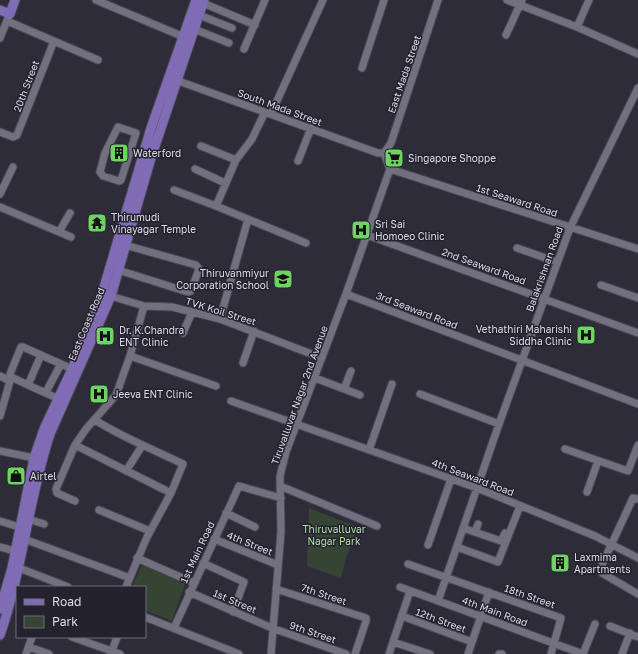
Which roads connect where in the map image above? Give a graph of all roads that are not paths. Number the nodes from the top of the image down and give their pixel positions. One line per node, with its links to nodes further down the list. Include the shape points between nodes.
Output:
1 (16, 0): 13 (main road)
2 (96, 0): 19 (street)
3 (265, 0): 14 (street)
4 (323, 0): 29 (street)
5 (384, 0): 26 (street)
6 (438, 0): 33 (street, East Mada Street, via 391,143)
7 (508, 0): 10 (street)
8 (589, 0): 15 (street)
9 (201, 1): 12 (main road, East Coast Road); 14 (street); 19 (main road, East Coast Road)
10 (521, 2): 15 (street); 18 (street)
11 (0, 10): 13 (main road)
12 (199, 15): 16 (street); 17 (main road, East Coast Road)
13 (8, 18): 20 (street); 21 (street)
14 (255, 25): 23 (street)
15 (577, 27): 24 (street)
16 (232, 28)
17 (194, 29): 22 (street); 27 (main road, East Coast Road)
18 (506, 35)
19 (184, 37): 27 (main road, East Coast Road)
20 (0, 38)
21 (54, 41): 25 (street); 31 (street, 20th Street, via 19,131 15,137)
22 (229, 43)
23 (244, 49)
24 (638, 54)
25 (98, 60)
26 (362, 68)
27 (173, 79): 29 (street, South Mada Street); 37 (main road, East Coast Road); 53 (main road, East Coast Road)
28 (638, 88): 48 (street, Balakrishnan Road)
29 (268, 113): 30 (street, South Mada Street); 35 (street)
30 (310, 128): 33 (street, South Mada Street, via 378,153); 36 (street)
31 (0, 132)
32 (201, 146): 35 (street)
33 (384, 152): 40 (street)
34 (129, 159): 34 (street, via 121,180 115,180 100,172 105,152 118,127 136,133); 37 (street)
35 (236, 160): 41 (street)
36 (298, 161)
37 (141, 162): 60 (main road, East Coast Road)
38 (13, 167): 43 (street)
39 (195, 169): 41 (street)
40 (390, 169): 48 (street, 1st Seaward Road); 50 (street, Tiruvalluvar Nagar 2nd Avenue)
41 (225, 183): 44 (street)
42 (174, 190): 44 (street)
43 (0, 194)
44 (216, 206): 47 (street)
45 (0, 207): 49 (street)
46 (70, 212): 49 (street)
47 (248, 219): 52 (street); 65 (street)
48 (570, 228): 55 (street, 1st Seaward Road); 56 (street, Balakrishnan Road)
49 (59, 232): 51 (street)
50 (367, 235): 59 (street, Tiruvalluvar Nagar 2nd Avenue); 61 (street, 2nd Seaward Road)
51 (71, 237)
52 (306, 244)
53 (125, 245): 57 (main road, East Coast Road); 57 (street, via 196,265 199,269 190,292)
54 (518, 248): 56 (street)
55 (638, 249)
56 (557, 262): 61 (street, Balakrishnan Road)
57 (118, 270): 60 (main road, East Coast Road)
58 (601, 285): 62 (street)
59 (346, 294): 71 (street, Tiruvalluvar Nagar 2nd Avenue); 72 (street, 3rd Seaward Road)
60 (106, 295): 63 (street, TVK Koil Street); 75 (main road, East Coast Road); 113 (main road, East Coast Road, via 50,434)
61 (544, 298): 68 (street, 2nd Seaward Road); 72 (street, Balakrishnan Road)
62 (638, 298)
63 (144, 306): 64 (street, TVK Koil Street, via 159,305); 70 (street)
64 (192, 312): 65 (street, TVK Koil Street); 67 (street)
65 (220, 319): 66 (street, TVK Koil Street)
66 (254, 331): 71 (street, TVK Koil Street); 73 (street)
67 (182, 333)
68 (638, 333)
69 (41, 355): 74 (street); 80 (street); 80 (street, via 20,348 11,378)
70 (130, 356): 81 (street); 90 (street, via 116,395)
71 (322, 358): 78 (street, Tiruvalluvar Nagar 2nd Avenue)
72 (522, 360): 88 (street, 3rd Seaward Road); 91 (street, Balakrishnan Road)
73 (243, 363)
74 (61, 364): 75 (street); 83 (street)
75 (72, 369): 86 (main road, East Coast Road)
76 (351, 371): 82 (street)
77 (0, 376): 89 (street, via 10,381)
78 (315, 378): 82 (street); 92 (street, Tiruvalluvar Nagar 2nd Avenue)
79 (392, 384): 97 (street)
80 (28, 385): 83 (street)
81 (216, 386)
82 (344, 389): 85 (street)
83 (44, 392): 86 (street)
84 (420, 394): 91 (street)
85 (360, 395)
86 (58, 399): 99 (main road, East Coast Road)
87 (231, 401): 92 (street, 4th Seaward Road)
88 (638, 404)
89 (0, 416)
90 (95, 420): 93 (street); 95 (street)
91 (499, 424): 104 (street, Balakrishnan Road)
92 (296, 425): 97 (street, 4th Seaward Road); 103 (street, Tiruvalluvar Nagar 2nd Avenue, via 286,452)
93 (75, 445): 101 (street); 109 (street, via 55,490)
94 (638, 445): 100 (street, via 628,471)
95 (142, 446): 101 (street); 106 (street, via 182,463)
96 (565, 449): 100 (street)
97 (369, 450): 102 (street, 4th Seaward Road)
98 (0, 451): 99 (street)
99 (34, 458): 118 (main road, East Coast Road)
100 (598, 461): 105 (street)
101 (126, 471): 106 (street)
102 (451, 479): 104 (street, 4th Seaward Road); 126 (street)
103 (280, 486): 107 (street, Tiruvalluvar Nagar 2nd Avenue); 117 (street)
104 (477, 488): 110 (street, 4th Seaward Road); 120 (street, Balakrishnan Road)
105 (587, 492)
106 (171, 493): 121 (street)
107 (281, 498): 112 (street, 1st Main Road, via 240,485); 134 (street, Tiruvalluvar Nagar 2nd Avenue)
108 (638, 499): 125 (street, via 633,498)
109 (75, 501)
110 (518, 505): 122 (street, via 502,541); 125 (street, 4th Seaward Road); 127 (street, via 498,562)
111 (99, 510): 121 (street)
112 (226, 513): 119 (street); 124 (street, 1st Main Road)
113 (28, 519): 115 (street); 123 (main road, East Coast Road)
114 (0, 520): 118 (street)
115 (44, 524)
116 (478, 524): 122 (street)
117 (377, 526)
118 (19, 527): 129 (main road, East Coast Road)
119 (255, 527)
120 (463, 528): 122 (street); 127 (street, Balakrishnan Road)
121 (150, 531): 130 (street)
122 (475, 532)
123 (24, 539): 135 (main road, East Coast Road); 137 (street)
124 (214, 539): 132 (street, 1st Main Road); 134 (street, 4th Street)
125 (612, 543): 131 (street, 4th Seaward Road); 147 (street, via 600,572)
126 (428, 545)
127 (457, 546): 136 (street, Balakrishnan Road)
128 (0, 547): 129 (street)
129 (15, 552): 135 (main road, East Coast Road)
130 (138, 558): 137 (street); 138 (street)
131 (638, 558)
132 (203, 563): 138 (street, 1st Main Road); 150 (street, via 244,582)
133 (408, 564): 136 (street)
134 (278, 566): 143 (street, Tiruvalluvar Nagar 2nd Avenue)
135 (15, 568): 139 (street); 149 (main road, East Coast Road); 159 (main road, East Coast Road)
136 (446, 577): 146 (street); 148 (street, Balakrishnan Road)
137 (130, 578): 141 (street)
138 (194, 583): 145 (street, 1st Main Road)
139 (50, 584): 140 (street)
140 (62, 586)
141 (126, 586)
142 (400, 587): 144 (street, 4th Main Road)
143 (276, 589): 157 (street, Tiruvalluvar Nagar 2nd Avenue); 176 (street, 7th Street, via 366,619)
144 (410, 591): 148 (street, 4th Main Road); 151 (street)
145 (189, 592): 150 (street, 1st Street); 156 (street, 1st Main Road)
146 (489, 592): 153 (street); 166 (street, 18th Street, via 561,618)
147 (638, 594)
148 (438, 601): 153 (street, 4th Main Road)
149 (0, 609)
150 (233, 612): 157 (street, 1st Street)
151 (402, 616): 164 (street); 165 (street, 12th Street)
152 (146, 617): 156 (street)
153 (480, 617): 165 (street); 166 (street, 4th Main Road)
154 (594, 624): 181 (street)
155 (610, 626): 158 (street)
156 (174, 628): 168 (street)
157 (272, 628): 174 (street, Tiruvalluvar Nagar 2nd Avenue); 175 (street, 9th Street)
158 (630, 633): 160 (street); 182 (street)
159 (0, 635)
160 (638, 637)
161 (32, 638): 167 (street)
162 (74, 638): 169 (street)
163 (117, 638): 169 (street)
164 (393, 642): 177 (street); 178 (street)
165 (472, 642): 179 (street)
166 (554, 644): 180 (street); 181 (street, 4th Main Road)
167 (29, 647): 170 (street); 171 (street)
168 (220, 651): 173 (street)
169 (111, 653): 172 (street)
170 (26, 654)
171 (49, 654)
172 (120, 654)
173 (239, 654)
174 (271, 654)
175 (346, 654)
176 (355, 654)
177 (389, 654)
178 (430, 654)
179 (468, 654)
180 (551, 654)
181 (583, 654)
182 (622, 654)

